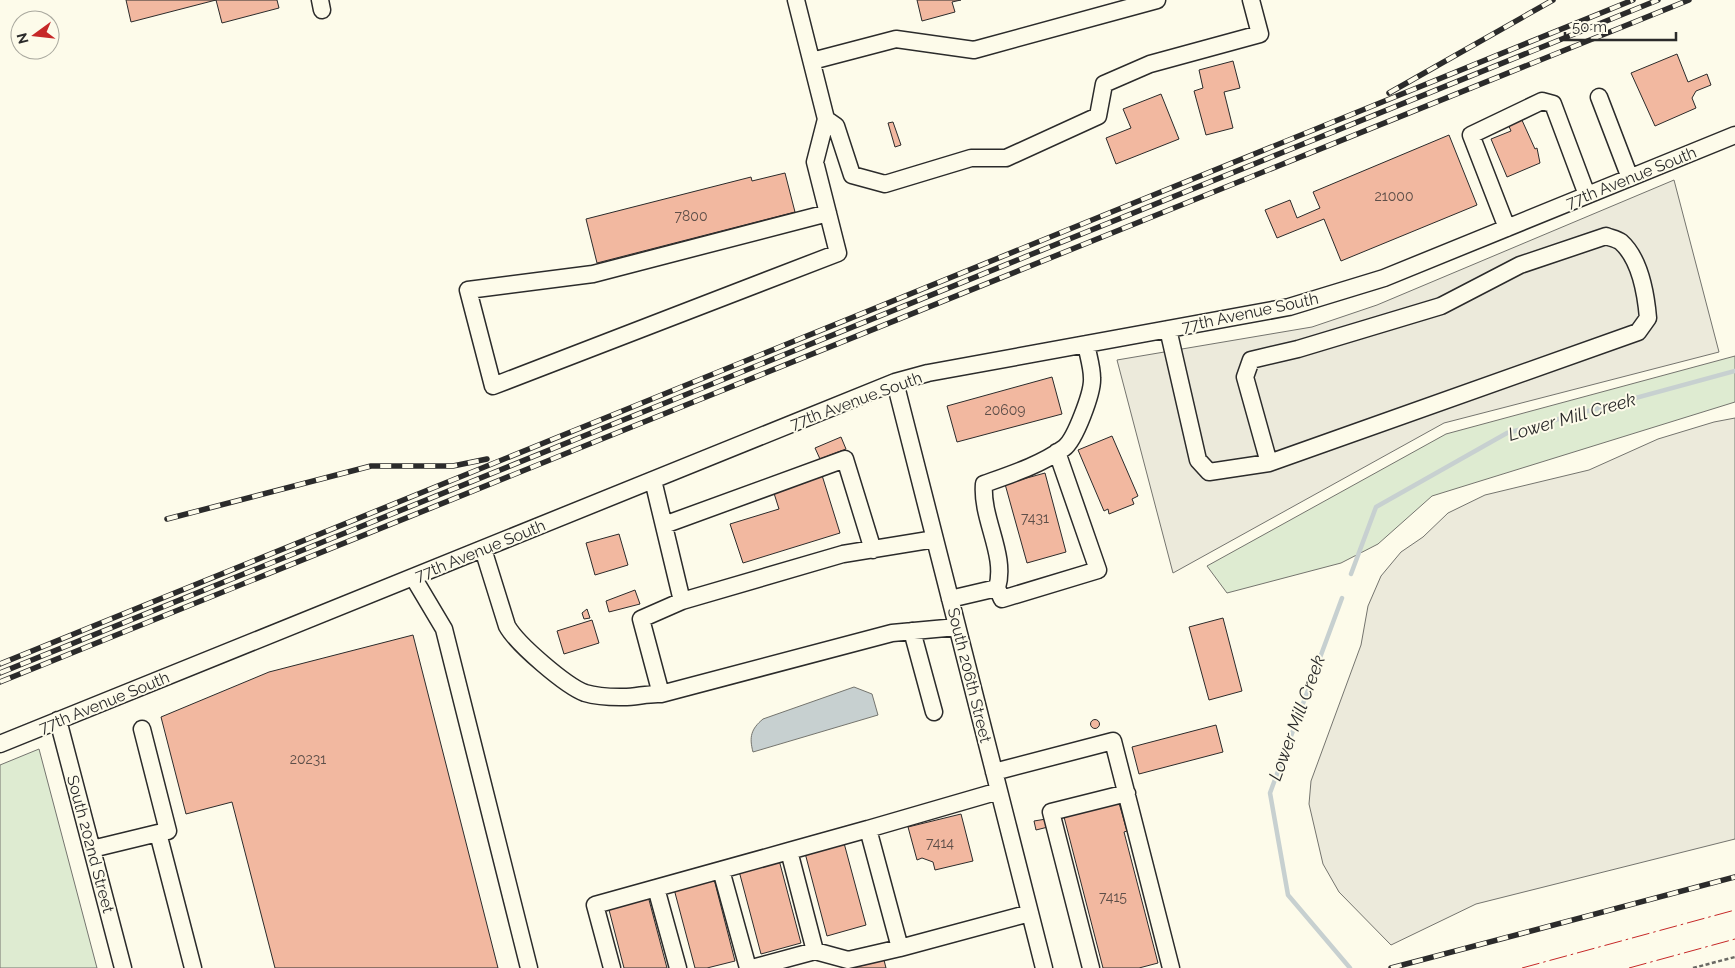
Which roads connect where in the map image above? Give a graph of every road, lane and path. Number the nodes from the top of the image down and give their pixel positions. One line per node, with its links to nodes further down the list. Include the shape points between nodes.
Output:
1 (796, 0): 4 (street)
2 (1157, 0): 4 (street, via 974,50 896,39)
3 (1251, 0): 6 (street, via 1260,34 1150,64 1104,84 1098,116 1006,158 971,158 885,184 852,175 836,126)
4 (812, 61): 6 (street)
5 (1599, 97): 8 (street)
6 (826, 119): 10 (street, via 815,162)
7 (1735, 135): 8 (street, 77th Avenue South)
8 (1630, 178): 9 (street, 77th Avenue South)
9 (1587, 195): 11 (street, 77th Avenue South); 11 (street, via 1553,104 1542,101 1472,135)
10 (828, 213): 10 (street, via 838,253 493,386 468,290 593,274)
11 (1507, 228): 12 (street, 77th Avenue South, via 1384,278 1327,296 1289,307)
12 (1168, 329): 13 (street, 77th Avenue South); 16 (street, via 1198,460 1209,472)
13 (1086, 344): 14 (street, 77th Avenue South); 15 (street, via 1093,380 1082,418 1066,447)
14 (895, 382): 17 (street, 77th Avenue South); 19 (street, South 206th Street)
15 (1057, 452): 23 (street, via 1032,466 984,484 983,499 1001,574); 23 (street, via 1098,570 1002,599)
16 (1268, 463): 16 (street, via 1638,332 1648,318 1646,298 1633,259 1620,242 1606,236 1520,265 1441,306 1251,360 1245,377)
17 (653, 480): 18 (street); 20 (street, 77th Avenue South)
18 (664, 525): 21 (street, via 845,458); 25 (street)
19 (935, 539): 21 (street); 24 (street, South 206th Street)
20 (483, 549): 22 (street, 77th Avenue South); 28 (street, via 513,637 565,681 585,692 603,695)
21 (872, 550): 25 (street, via 843,554)
22 (413, 577): 30 (street, 77th Avenue South); 48 (street, via 444,629)
23 (997, 588): 24 (street)
24 (950, 599): 26 (street, South 206th Street)
25 (682, 601): 28 (street, via 641,619)
26 (957, 627): 27 (street); 33 (street, South 206th Street)
27 (912, 631): 28 (street, via 892,633); 29 (street)
28 (662, 694)
29 (934, 712)
30 (58, 720): 32 (street, 77th Avenue South); 38 (street, South 202nd Street)
31 (142, 729): 37 (street, via 168,831)
32 (0, 744)
33 (994, 772): 34 (street, South 206th Street); 35 (street, via 1113,741)
34 (999, 791): 36 (street); 42 (street, South 206th Street)
35 (1127, 793): 53 (street, via 1051,812); 54 (street)
36 (868, 828): 39 (street); 43 (street)
37 (158, 833): 38 (street); 47 (street)
38 (92, 849): 46 (street, South 202nd Street)
39 (789, 851): 40 (street); 44 (street)
40 (721, 870): 41 (street); 51 (street)
41 (656, 888): 49 (street, via 594,905); 50 (street)
42 (1030, 913): 43 (street); 52 (street, South 206th Street)
43 (900, 948): 44 (street, via 848,960)
44 (815, 951): 51 (street)
45 (1735, 957): 55 (path)
46 (123, 968)
47 (193, 968)
48 (529, 968)
49 (612, 968)
50 (678, 968)
51 (750, 968)
52 (1044, 968)
53 (1091, 968)
54 (1171, 968)
55 (1693, 968)

